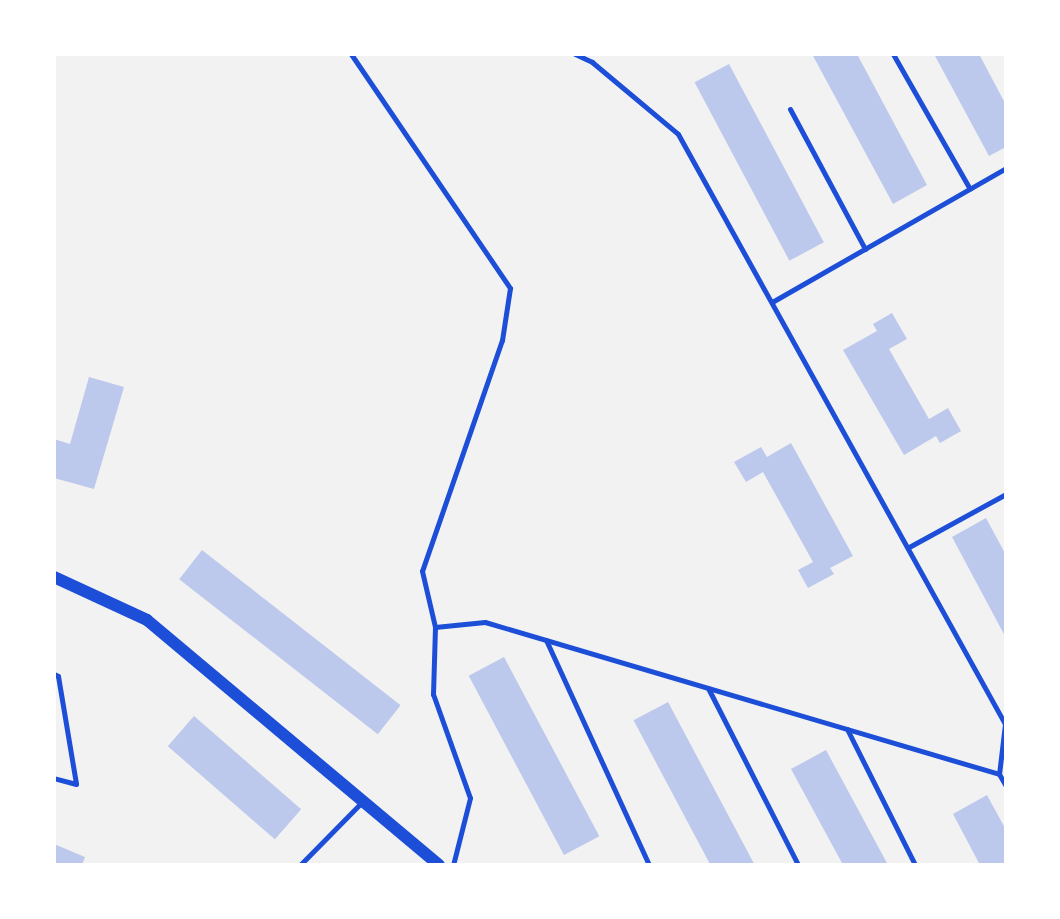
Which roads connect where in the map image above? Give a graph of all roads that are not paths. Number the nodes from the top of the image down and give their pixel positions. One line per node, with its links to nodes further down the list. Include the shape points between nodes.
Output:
1 (351, 54): 14 (lane, via 510,288 502,340 422,571)
2 (575, 54): 5 (lane)
3 (593, 54): 5 (lane)
4 (893, 54): 8 (lane)
5 (592, 62): 10 (lane, via 678,134)
6 (790, 109): 9 (lane)
7 (1006, 169): 8 (lane)
8 (970, 189): 9 (lane)
9 (864, 249): 10 (lane)
10 (772, 302): 12 (lane)
11 (1006, 494): 12 (lane)
12 (909, 547): 18 (lane)
13 (54, 577): 23 (street, via 146,620)
14 (436, 626): 15 (lane, via 485,622); 26 (lane, via 433,694 470,798)
15 (546, 640): 17 (lane); 27 (lane)
16 (54, 674): 21 (lane, via 58,676 76,784)
17 (708, 688): 19 (lane); 28 (lane)
18 (1005, 724): 20 (lane)
19 (847, 729): 20 (lane); 29 (lane)
20 (999, 774): 22 (lane)
21 (54, 778)
22 (1006, 786)
23 (363, 800): 24 (lane); 25 (street)
24 (300, 865)
25 (439, 865)
26 (453, 865)
27 (649, 865)
28 (798, 865)
29 (915, 865)

